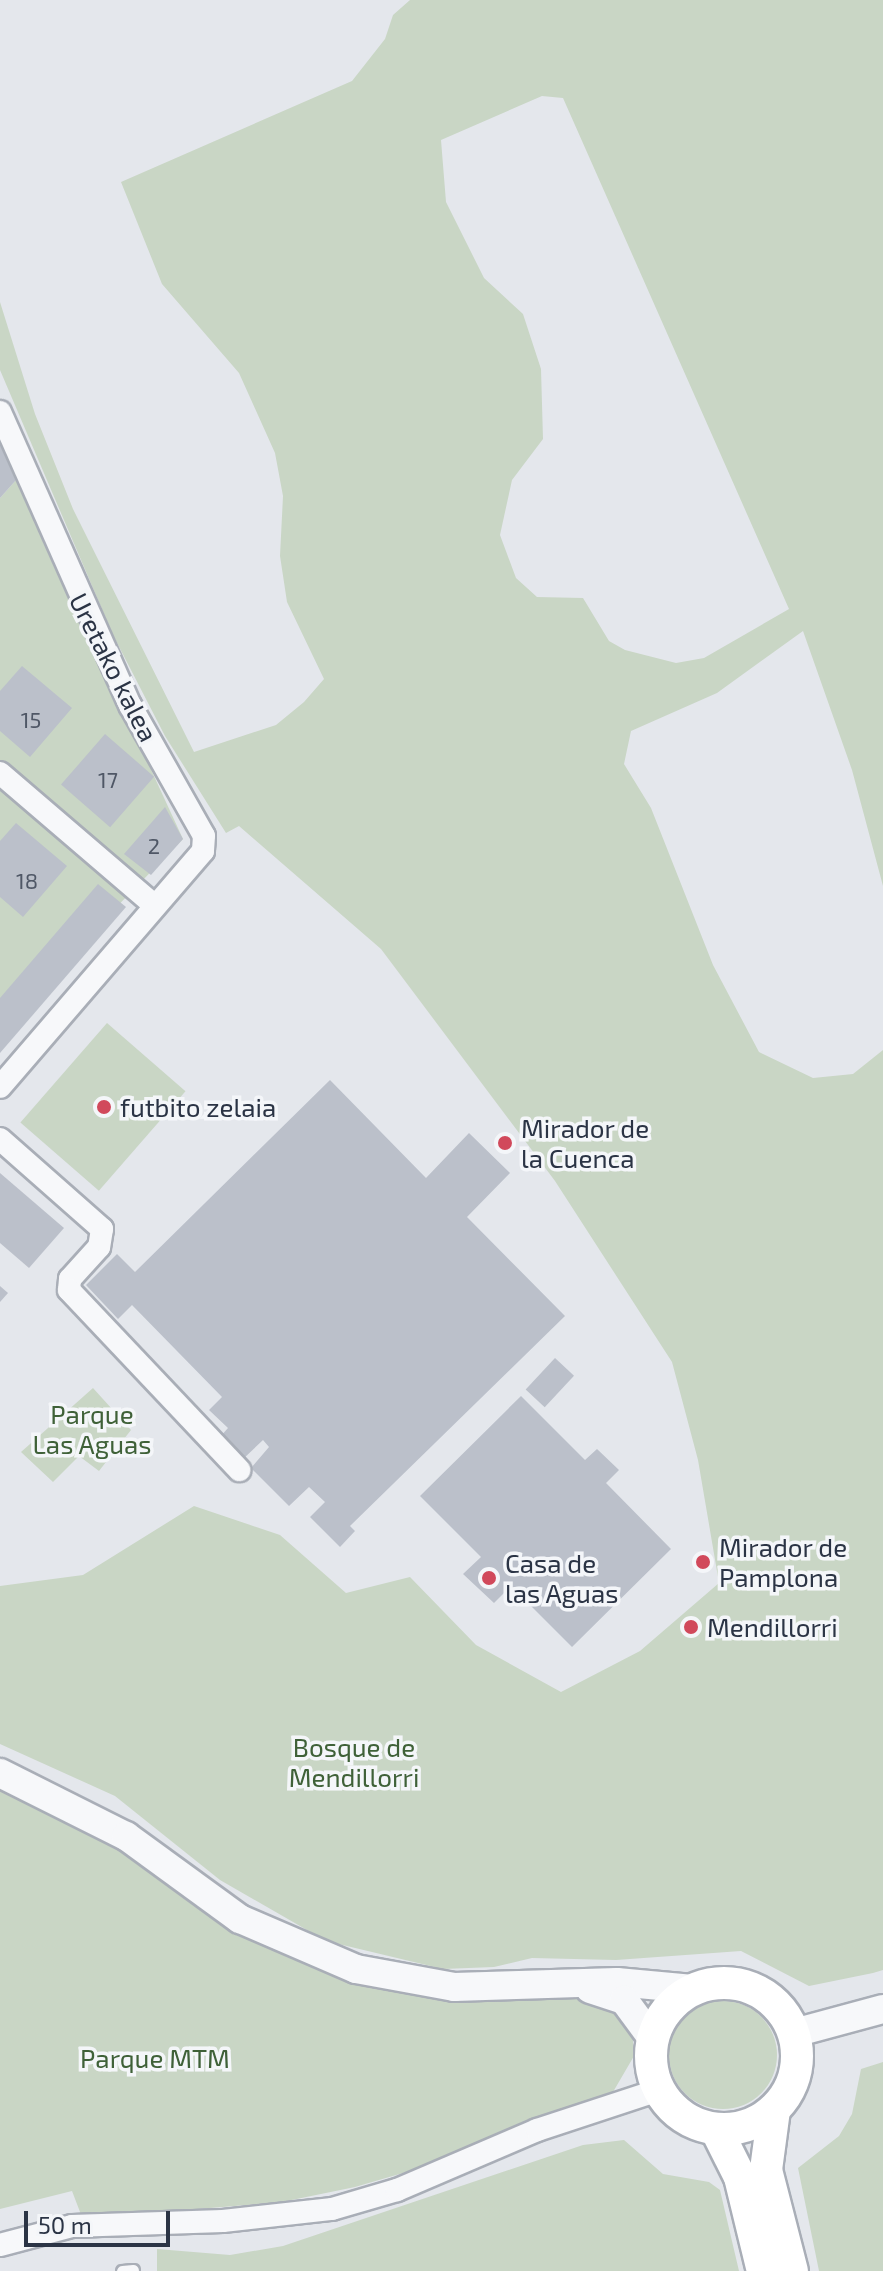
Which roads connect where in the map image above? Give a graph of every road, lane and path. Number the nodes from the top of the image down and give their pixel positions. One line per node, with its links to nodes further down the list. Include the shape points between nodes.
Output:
1 (0, 412): 3 (street, Uretako kalea, via 130,705 204,836 203,851)
2 (0, 773): 3 (street)
3 (155, 906): 4 (street, Uretako kalea)
4 (0, 1087)
5 (0, 1139): 6 (street, via 102,1229 99,1247 70,1279 69,1290)
6 (239, 1470)
7 (0, 1773): 8 (street, via 126,1836 240,1919 356,1969 454,1987)
8 (554, 1983): 9 (street); 12 (street, via 624,2000)
9 (693, 1989): 11 (main road, via 717,1982 753,1989 783,2011); 12 (main road, via 660,2018)
10 (883, 2009): 11 (street)
11 (794, 2033): 14 (main road, via 796,2075)
12 (652, 2038): 13 (main road, via 652,2073)
13 (659, 2090): 15 (main road, via 683,2116); 17 (street, via 537,2130 397,2190 332,2209 223,2221 72,2226)
14 (774, 2110): 15 (main road, via 737,2129); 16 (main road)
15 (716, 2129): 16 (main road)
16 (753, 2174): 18 (main road); 19 (main road)
17 (0, 2245)
18 (763, 2271)
19 (792, 2271)

